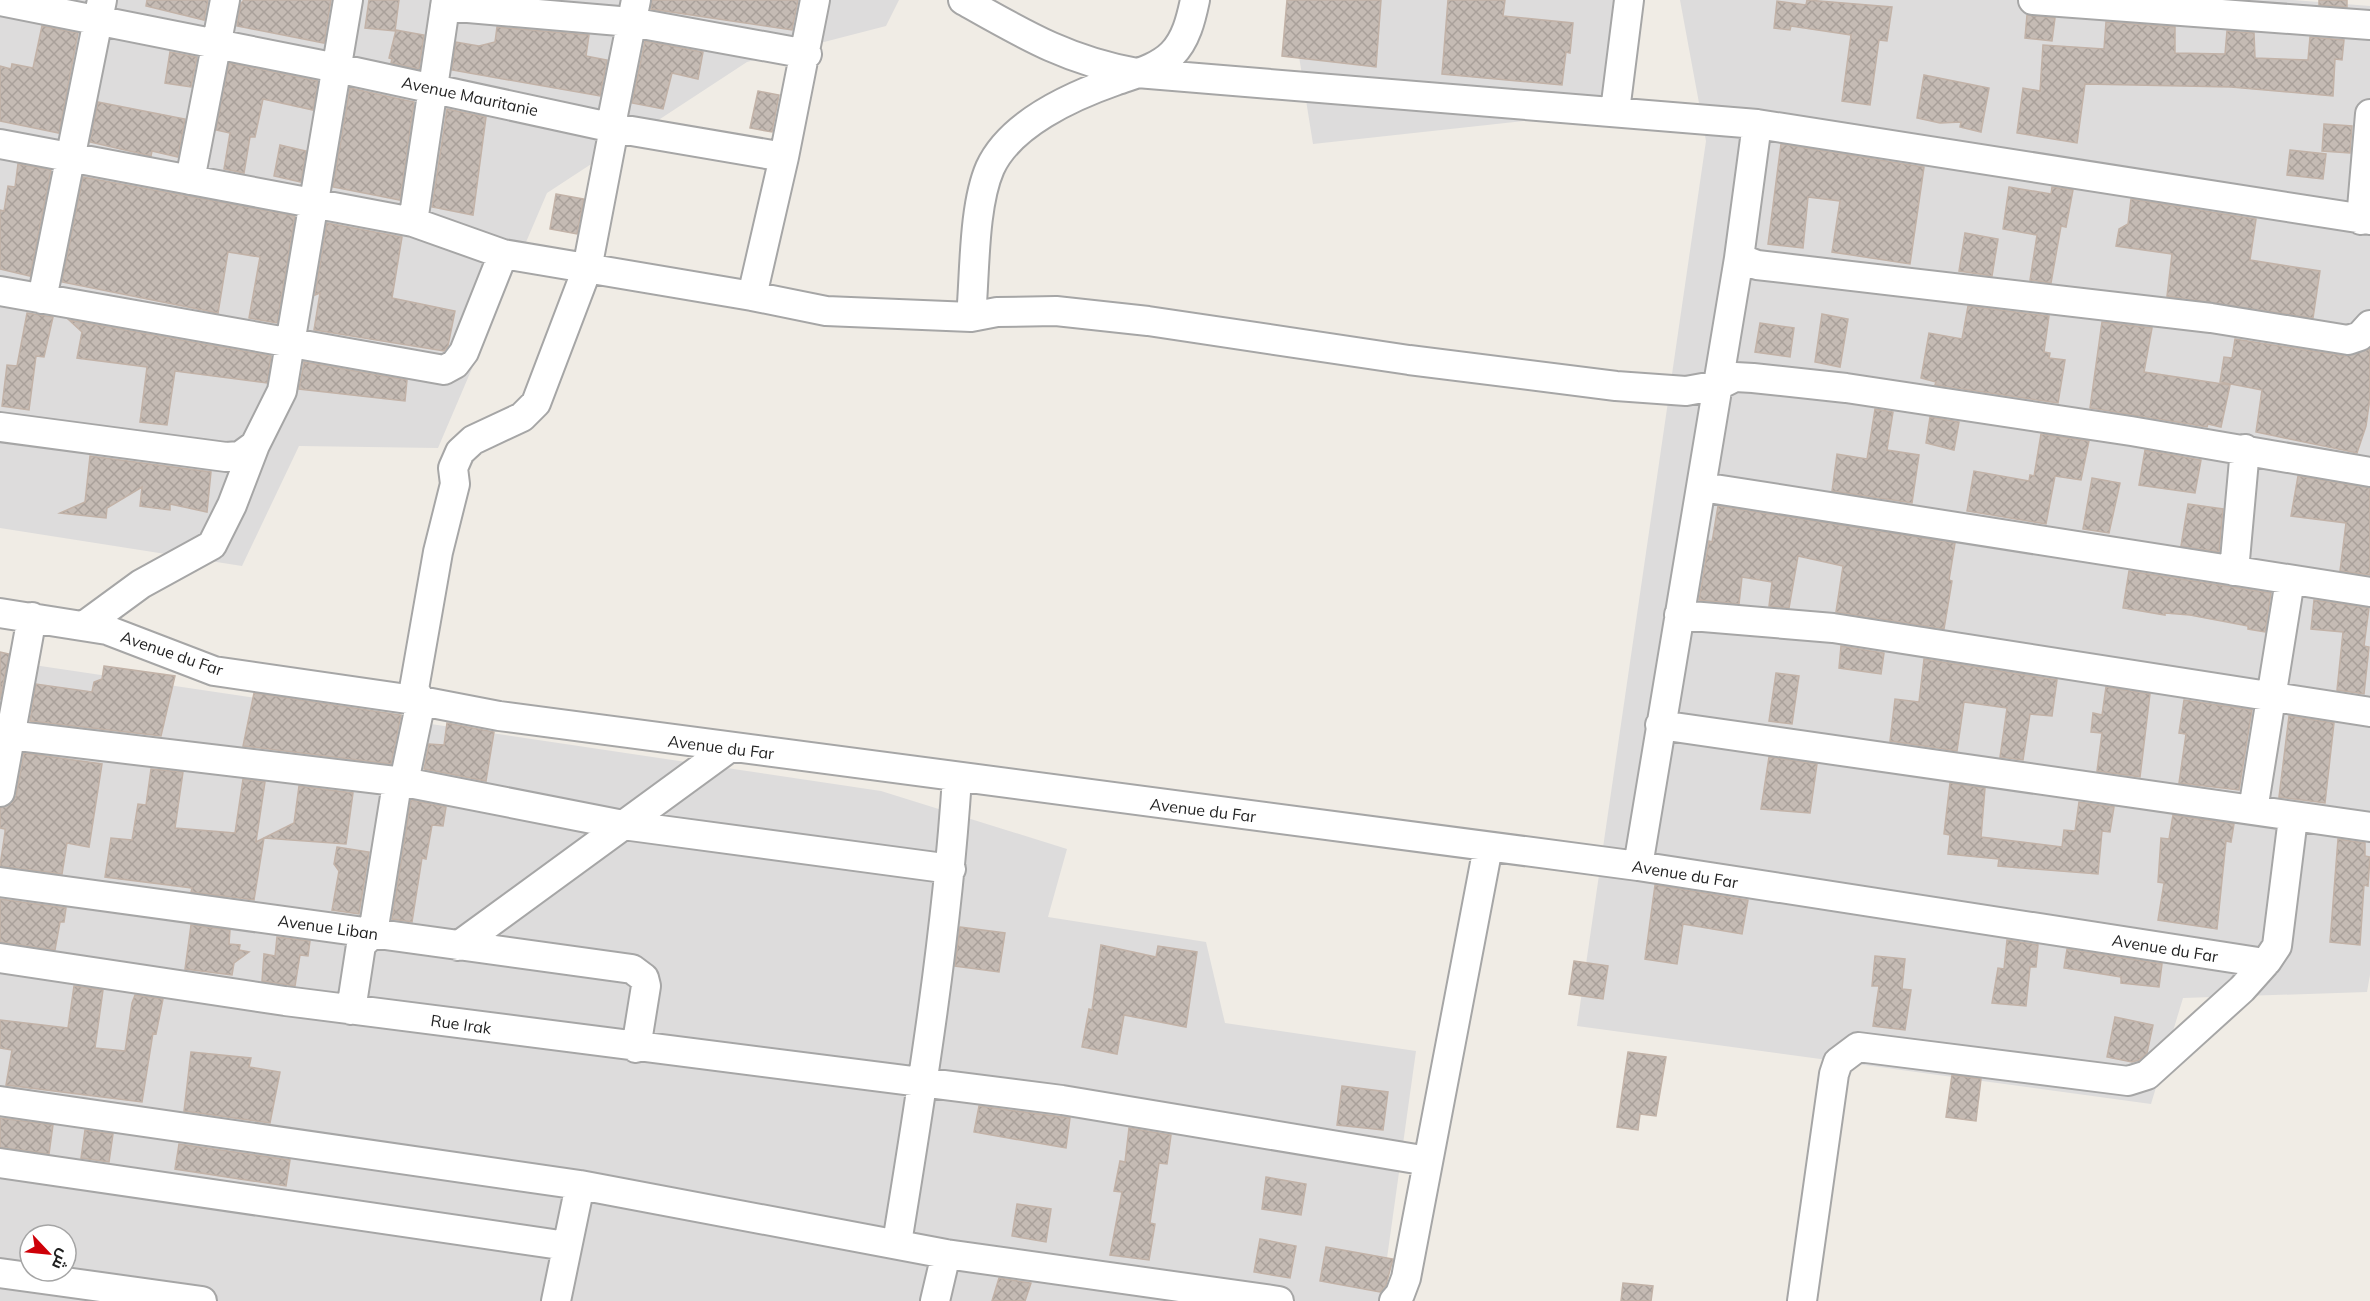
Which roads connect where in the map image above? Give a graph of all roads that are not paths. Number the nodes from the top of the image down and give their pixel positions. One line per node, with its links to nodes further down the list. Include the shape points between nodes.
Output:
1 (225, 0): 13 (street)
2 (348, 0): 15 (street)
3 (815, 0): 14 (street)
4 (963, 0): 16 (street, via 1068,56 1104,68)
5 (1195, 0): 16 (street, via 1190,23 1172,54)
6 (1629, 0): 18 (street)
7 (2032, 0): 12 (street)
8 (0, 1): 10 (street, Avenue Mauritanie)
9 (445, 3): 11 (street); 17 (street)
10 (100, 10): 13 (street, Avenue Mauritanie); 23 (street)
11 (633, 11): 14 (street); 21 (street, via 613,115)
12 (2370, 25)
13 (215, 45): 15 (street, Avenue Mauritanie); 25 (street)
14 (807, 54): 24 (street)
15 (337, 68): 17 (street, Avenue Mauritanie); 26 (street)
16 (1137, 73): 18 (street); 35 (street, via 1069,99 1044,114 1023,129 991,165 981,198)
17 (434, 88): 21 (street, Avenue Mauritanie); 28 (street)
18 (1615, 111): 20 (street)
19 (2370, 114): 27 (street)
20 (1757, 124): 27 (street); 30 (street)
21 (614, 128): 24 (street, Avenue Mauritanie); 31 (street)
22 (0, 144): 23 (street)
23 (71, 157): 25 (street); 34 (street)
24 (784, 157): 33 (street)
25 (190, 180): 26 (street)
26 (316, 203): 28 (street); 37 (street)
27 (2366, 220)
28 (413, 222): 29 (street)
29 (503, 254): 31 (street); 37 (street, via 456,364 444,369)
30 (1739, 258): 36 (street, via 1757,265 2211,318 2348,340 2361,336); 38 (street)
31 (587, 269): 33 (street); 52 (street, via 536,403 522,417 473,440 460,452 453,468 455,484 438,552 414,689)
32 (0, 291): 34 (street)
33 (752, 296): 35 (street, via 826,311)
34 (42, 299): 37 (street)
35 (971, 317): 38 (street, via 1056,311 1616,386 1686,391)
36 (2370, 325)
37 (292, 345): 40 (street, via 282,392)
38 (1719, 385): 41 (street, via 1735,377 1846,388); 43 (street)
39 (0, 427): 40 (street, via 226,458 240,456)
40 (255, 445): 50 (street, via 212,545 141,584)
41 (2245, 449): 42 (street); 44 (street)
42 (2370, 472)
43 (1702, 487): 44 (street); 48 (street)
44 (2234, 571): 45 (street)
45 (2290, 580): 46 (street); 51 (street)
46 (2370, 592)
47 (0, 613): 49 (street, Avenue du Far)
48 (1679, 615): 51 (street, via 1833,628); 54 (street)
49 (32, 617): 50 (street, Avenue du Far); 55 (street)
50 (85, 625): 52 (street, Avenue du Far, via 214,671)
51 (2273, 695): 53 (street); 60 (street)
52 (420, 701): 56 (street, Avenue du Far, via 510,718); 58 (street)
53 (2370, 712)
54 (1660, 725): 60 (street); 65 (street)
55 (5, 735): 58 (street); 59 (street)
56 (729, 748): 57 (street, Avenue du Far); 62 (street)
57 (957, 778): 64 (street, Avenue du Far); 66 (street)
58 (404, 782): 62 (street); 68 (street, via 396,790)
59 (0, 792)
60 (2253, 810): 61 (street)
61 (2293, 818): 63 (street); 71 (street, via 2277,946)
62 (623, 825): 66 (street); 69 (street)
63 (2370, 827)
64 (1488, 847): 65 (street, Avenue du Far); 76 (street)
65 (1638, 866): 71 (street, Avenue du Far)
66 (951, 869): 74 (street)
67 (0, 882): 68 (street, Avenue Liban)
68 (373, 933): 69 (street, Avenue Liban); 72 (street, via 362,945)
69 (458, 946): 73 (street, Avenue Liban, via 623,966 640,973 646,986)
70 (0, 958): 72 (street, Rue Irak)
71 (2267, 961): 88 (street, via 2242,989 2146,1075 2128,1081 1858,1047 1838,1062 1834,1074)
72 (351, 1010): 73 (street, Rue Irak)
73 (636, 1048): 74 (street, Rue Irak)
74 (923, 1082): 76 (street, Rue Irak, via 1151,1113); 79 (street)
75 (0, 1101): 78 (street)
76 (1428, 1161): 87 (street, via 1406,1278)
77 (0, 1163): 80 (street)
78 (580, 1185): 79 (street); 80 (street)
79 (897, 1244): 81 (street)
80 (567, 1246): 84 (street)
81 (946, 1254): 85 (street); 86 (street)
82 (0, 1273): 83 (street)
83 (202, 1301)
84 (556, 1301)
85 (935, 1301)
86 (1279, 1301)
87 (1394, 1301)
88 (1802, 1301)

